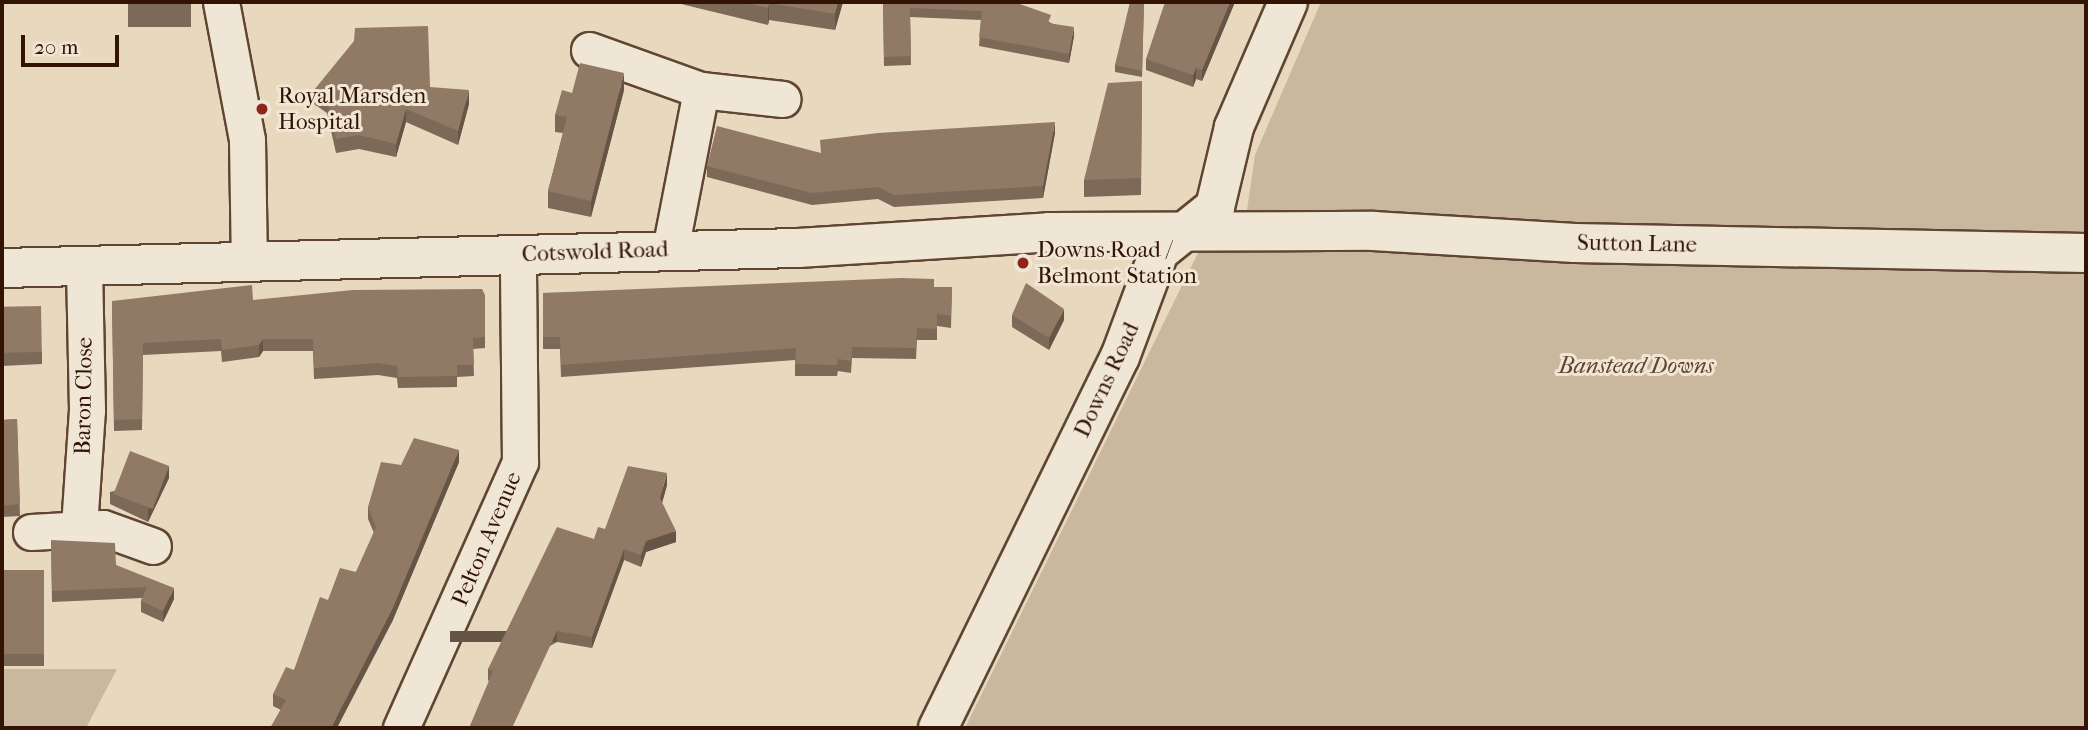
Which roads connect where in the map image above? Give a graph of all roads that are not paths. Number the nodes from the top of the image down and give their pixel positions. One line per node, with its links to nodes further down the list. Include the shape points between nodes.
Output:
1 (221, 2): 10 (street, via 247,140)
2 (1288, 2): 6 (main road, Downs Road, via 1234,127 1215,207)
3 (589, 50): 4 (street)
4 (701, 90): 5 (street); 7 (street)
5 (783, 99)
6 (1187, 232): 7 (main road, Cotswold Road); 8 (main road, Sutton Lane); 17 (main road, Downs Road, via 1159,252 1120,357)
7 (670, 250): 9 (main road, Cotswold Road)
8 (2086, 253)
9 (518, 254): 10 (main road, Cotswold Road); 16 (street, Pelton Avenue, via 520,462)
10 (249, 263): 11 (main road, Cotswold Road)
11 (84, 266): 12 (main road, Cotswold Road); 13 (street, Baron Close, via 87,410)
12 (2, 268)
13 (79, 527): 14 (street); 15 (street)
14 (31, 533)
15 (153, 546)
16 (401, 728)
17 (938, 728)

